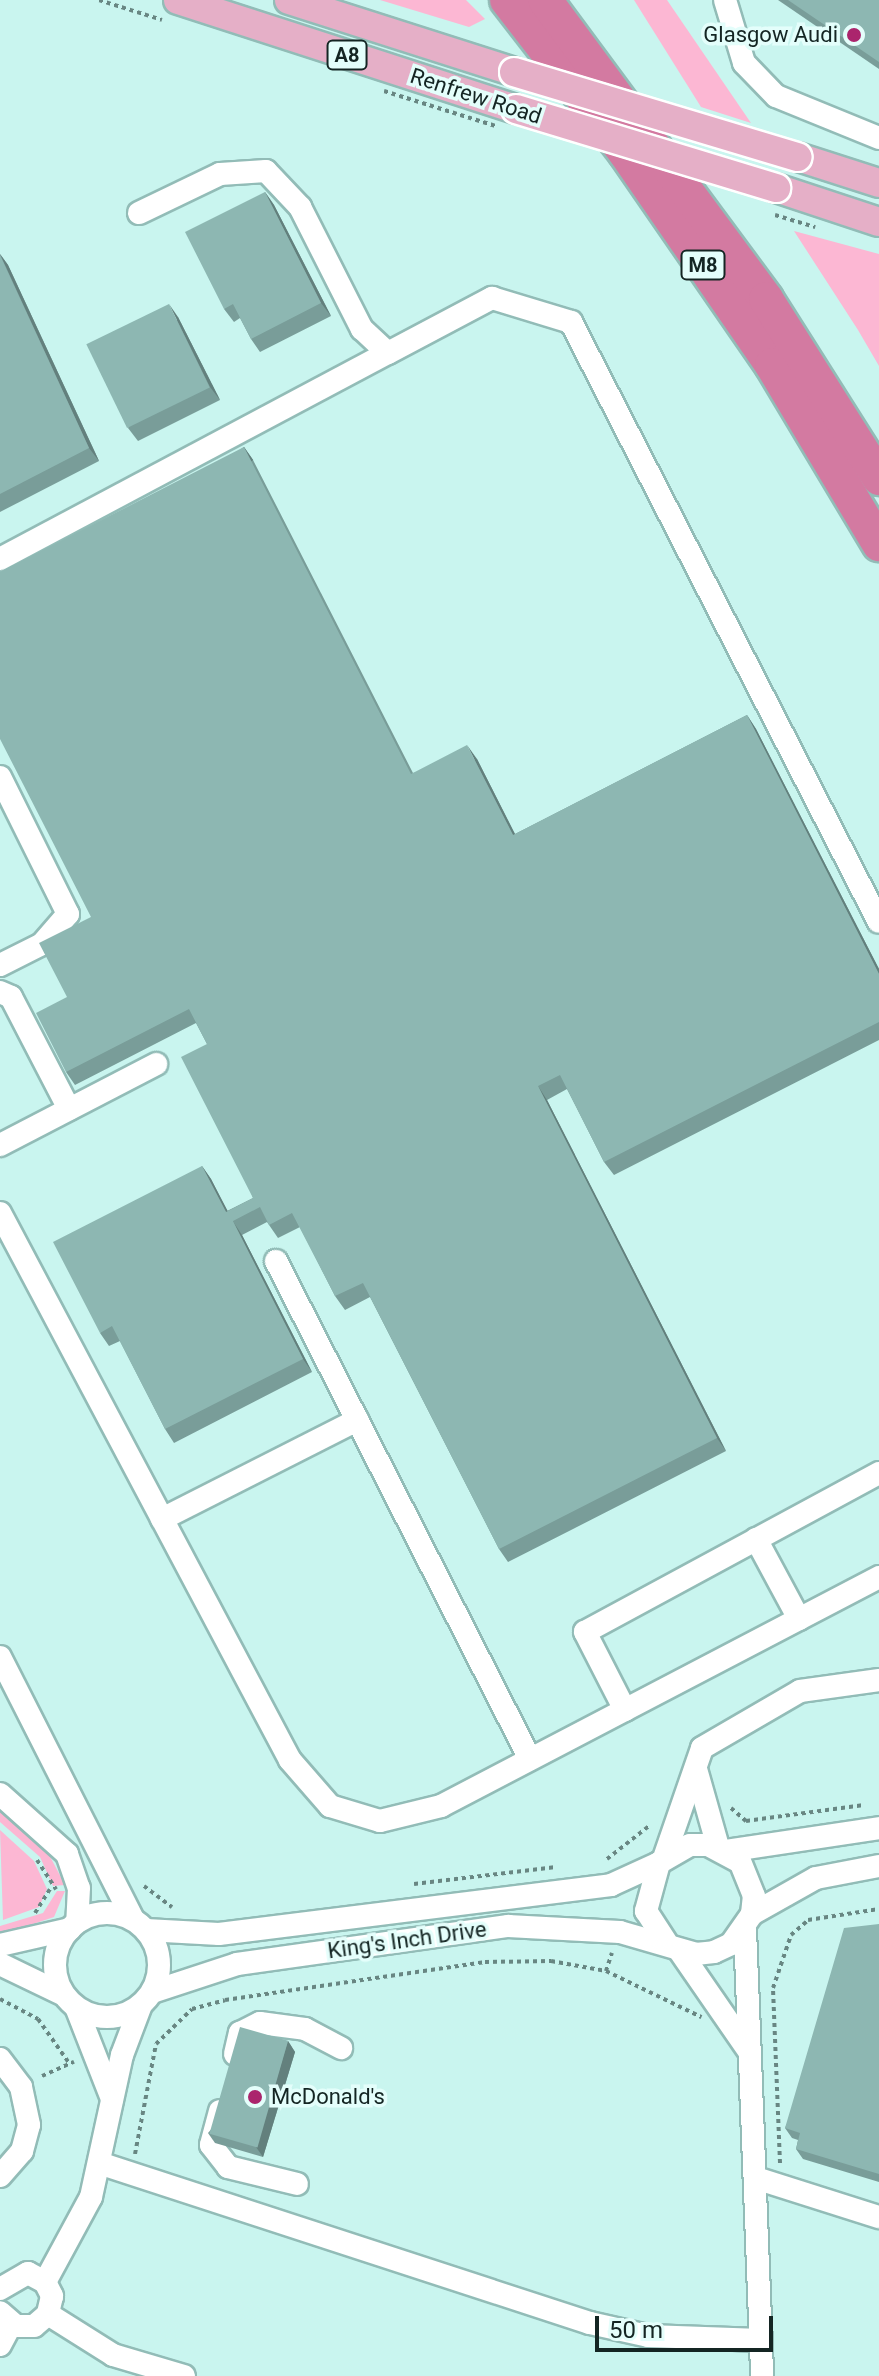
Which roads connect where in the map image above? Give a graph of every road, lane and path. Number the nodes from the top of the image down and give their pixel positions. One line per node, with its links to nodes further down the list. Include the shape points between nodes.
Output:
1 (178, 0): 9 (main road, Renfrew Road / A8, bridge)
2 (289, 0): 7 (main road, Renfrew Road / A8, bridge)
3 (507, 0): 12 (highway, M8, via 625,152 772,365)
4 (545, 0): 11 (highway, M8, via 766,299)
5 (725, 0): 6 (street, via 744,63 776,96)
6 (879, 138)
7 (879, 183)
8 (139, 213): 10 (street, via 220,174 266,171 300,207 362,329)
9 (879, 222)
10 (388, 353): 13 (street); 15 (street, via 492,298 571,322)
11 (879, 478)
12 (879, 544)
13 (0, 559)
14 (0, 777): 16 (street, via 68,914 42,944)
15 (879, 922)
16 (0, 965)
17 (0, 992): 19 (street, via 11,997)
18 (156, 1064): 19 (street)
19 (69, 1109): 20 (street)
20 (0, 1145)
21 (0, 1213): 25 (street)
22 (276, 1261): 23 (street)
23 (357, 1420): 25 (street); 32 (street)
24 (879, 1473): 26 (street)
25 (162, 1519): 32 (street, via 290,1760 330,1806 380,1821 441,1806)
26 (756, 1539): 28 (street); 31 (street, via 585,1632)
27 (879, 1577): 28 (street)
28 (799, 1619): 31 (street)
29 (0, 1657): 42 (street)
30 (879, 1680): 33 (street, via 800,1691 702,1748)
31 (625, 1710): 32 (street)
32 (530, 1759)
33 (696, 1769): 36 (street); 38 (street)
34 (0, 1794): 45 (street, via 60,1843)
35 (879, 1828): 36 (street, King's Inch Drive)
36 (722, 1849): 38 (street, King's Inch Drive, via 690,1845); 50 (street, via 750,1878)
37 (29, 1850): 46 (path)
38 (661, 1860): 43 (street, King's Inch Drive); 54 (street, via 646,1911)
39 (601, 1863): 43 (path)
40 (569, 1866): 44 (path)
41 (879, 1866): 50 (street, King's Inch Drive, via 804,1883)
42 (111, 1881): 48 (path, via 138,1875 153,1895); 51 (street)
43 (611, 1885): 51 (street, King's Inch Drive, via 219,1934)
44 (397, 1887)
45 (79, 1888): 46 (path); 52 (street)
46 (50, 1889): 49 (path)
47 (879, 1909): 56 (path, via 808,1920 791,1935)
48 (186, 1912)
49 (30, 1916)
50 (749, 1921): 54 (street, King's Inch Drive, via 714,1952); 57 (street)
51 (139, 1924): 52 (street, King's Inch Drive, via 100,1913); 59 (street, via 160,1960)
52 (74, 1925): 53 (street, King's Inch Drive); 60 (street, via 55,1960)
53 (0, 1945)
54 (672, 1946): 59 (street, King's Inch Drive, via 587,1928 508,1926 237,1964); 61 (street)
55 (0, 1964): 60 (street, King's Inch Drive)
56 (773, 1988): 57 (path); 72 (path)
57 (748, 1991): 63 (street)
58 (0, 1999): 65 (path, via 38,2019)
59 (146, 1999): 60 (street, King's Inch Drive, via 110,2017); 66 (street)
60 (70, 2001): 66 (street)
61 (720, 2004): 63 (street); 68 (path, via 696,2020 670,1996 622,1977 538,1961 485,1962 200,2007 156,2044 148,2062)
62 (341, 2048): 71 (street, via 305,2029 260,2023 240,2033 211,2145 228,2167)
63 (751, 2055): 70 (street)
64 (0, 2059): 69 (street, via 21,2087 29,2125 22,2151)
65 (69, 2064)
66 (112, 2100): 67 (street)
67 (102, 2164): 68 (street); 74 (street, via 80,2227)
68 (132, 2174): 78 (street, via 590,2323 648,2336)
69 (0, 2176)
70 (759, 2179): 72 (street); 78 (street)
71 (297, 2184)
72 (781, 2186): 73 (street)
73 (878, 2217)
74 (45, 2282): 75 (street, via 28,2273); 76 (street, via 52,2296)
75 (1, 2283)
76 (48, 2314): 77 (street, via 34,2326); 80 (street, via 113,2355)
77 (6, 2318): 79 (street)
78 (761, 2340): 81 (street)
79 (0, 2345)
80 (184, 2376)
81 (762, 2376)

